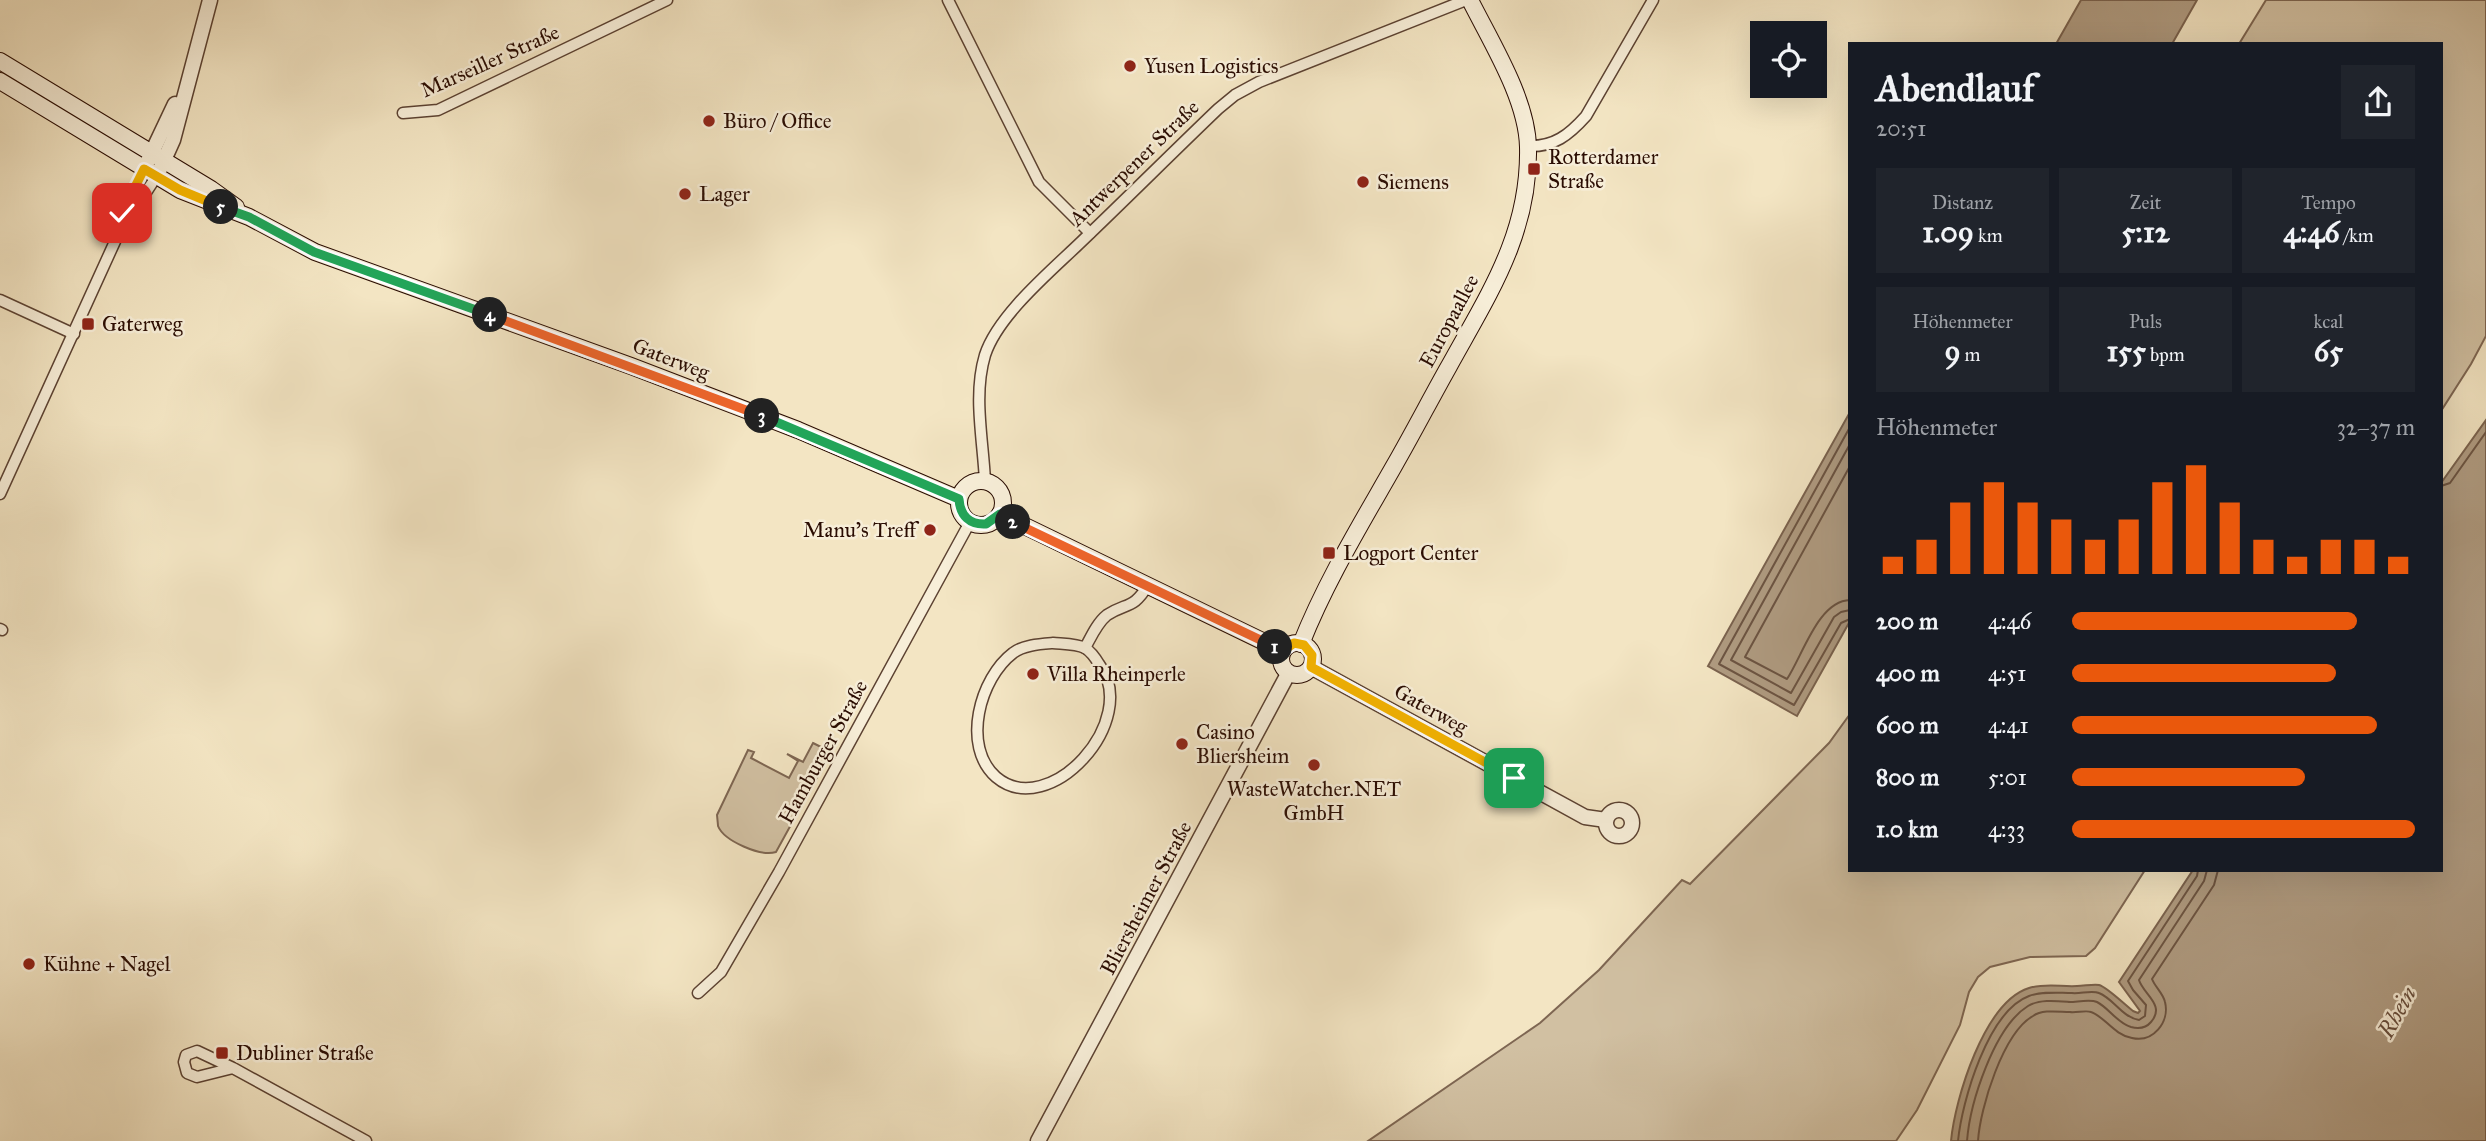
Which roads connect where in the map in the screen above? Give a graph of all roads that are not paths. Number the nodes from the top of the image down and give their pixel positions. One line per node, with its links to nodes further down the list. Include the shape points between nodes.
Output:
1 (210, 0): 10 (street, via 186,83)
2 (667, 0): 8 (street, Marseiller Straße, via 438,110)
3 (948, 0): 11 (street, via 1039,182)
4 (1468, 0): 9 (main road, Europaallee, via 1512,88); 11 (street, Antwerpener Straße, via 1234,95)
5 (1653, 0): 9 (street, via 1586,116 1571,133 1554,142)
6 (0, 61): 10 (main road)
7 (0, 81): 10 (main road)
8 (403, 113)
9 (1528, 146): 20 (main road, Europaallee, via 1520,222 1513,243 1341,558)
10 (154, 165): 13 (street, via 122,213 117,237); 16 (main road, Gaterweg, via 200,200 249,217 314,252 631,366)
11 (1090, 233): 14 (street, Antwerpener Straße, via 991,340 980,374)
12 (0, 300): 13 (street)
13 (74, 334): 15 (street)
14 (985, 481): 16 (main road, via 968,485); 17 (main road, via 1000,492)
15 (0, 494)
16 (959, 499): 18 (main road)
17 (1000, 514): 18 (main road, via 986,524); 19 (main road)
18 (970, 522): 26 (street, Hamburger Straße, via 721,972)
19 (1147, 585): 21 (street, via 1134,603 1108,615 1097,626); 22 (main road)
20 (1301, 643): 22 (main road, via 1290,644); 23 (main road, via 1312,655)
21 (1085, 648): 21 (street, via 1102,667 1108,684 1110,704 1101,735 1088,754 1053,781 1033,788 1013,786 997,777 986,765 978,739 978,718 983,694 999,666 1015,651 1035,645)
22 (1283, 651): 24 (main road, via 1281,665)
23 (1311, 667): 24 (main road, via 1303,674); 25 (street, Gaterweg, via 1585,817)
24 (1288, 674): 29 (street, Bliersheimer Straße)
25 (1606, 820)
26 (698, 993)
27 (233, 1068): 28 (street)
28 (366, 1141)
29 (1038, 1141)

